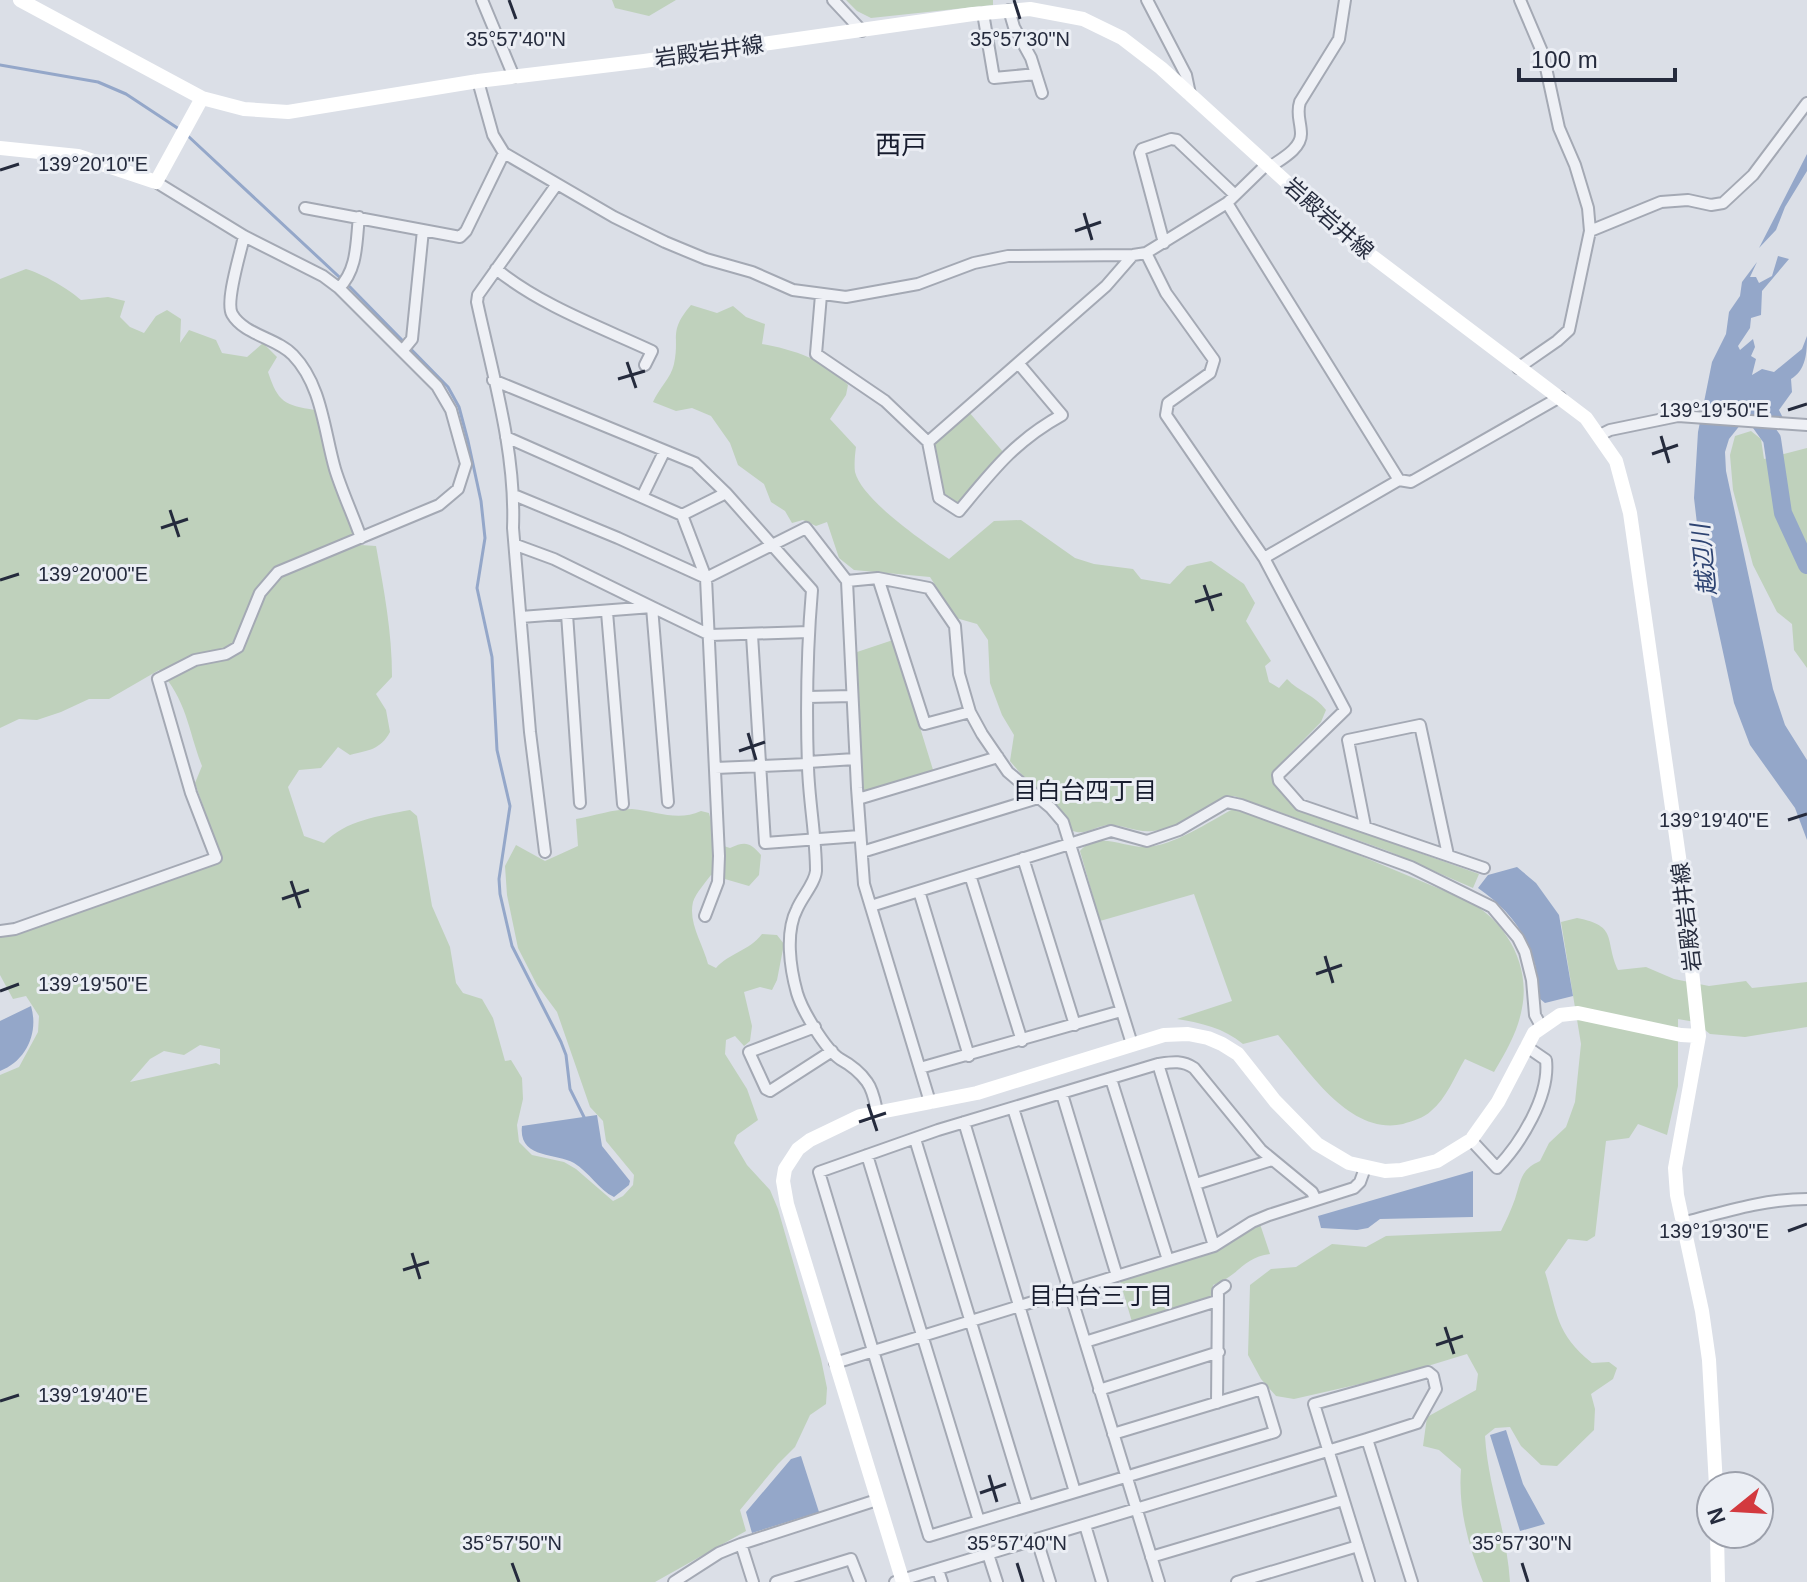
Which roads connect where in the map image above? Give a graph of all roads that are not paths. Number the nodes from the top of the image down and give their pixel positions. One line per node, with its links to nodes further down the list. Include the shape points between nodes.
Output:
1 (20, 0): 15 (main road, 岩殿岩井線)
2 (482, 0): 11 (street)
3 (833, 0): 9 (street)
4 (1147, 0): 14 (street, via 1186,75)
5 (1345, 0): 19 (street, via 1339,39 1297,110 1300,141)
6 (1520, 0): 26 (street, via 1543,54)
7 (1009, 10): 8 (main road, 岩殿岩井線); 10 (street); 14 (main road, 岩殿岩井線, via 1067,14 1103,27)
8 (983, 13): 9 (main road, 岩殿岩井線); 10 (street, via 994,78)
9 (862, 31): 11 (main road, 岩殿岩井線)
10 (1036, 74): 13 (street)
11 (514, 77): 12 (main road, 岩殿岩井線)
12 (478, 81): 15 (main road, 岩殿岩井線, via 288,112 244,109); 18 (street, via 493,135)
13 (1042, 93)
14 (1190, 94): 19 (main road, 岩殿岩井線)
15 (202, 98): 20 (main road)
16 (1807, 103): 26 (street, via 1753,175 1723,203 1661,202)
17 (0, 148): 20 (main road, via 78,156)
18 (504, 153): 21 (street); 25 (street, via 460,237)
19 (1268, 166): 22 (street); 37 (main road, 岩殿岩井線, via 1348,238)
20 (156, 182): 27 (street)
21 (557, 184): 31 (street); 33 (street, via 665,242 793,290)
22 (1231, 199): 28 (street); 28 (street, via 1177,140 1142,149); 45 (street)
23 (305, 208): 24 (street)
24 (359, 217): 25 (street); 32 (street, via 353,267)
25 (423, 230): 34 (street, via 412,339)
26 (1590, 231): 37 (street, via 1569,330)
27 (244, 236): 32 (street); 50 (street, via 229,305 233,316 293,354 309,377)
28 (1164, 243): 29 (street)
29 (1146, 253): 30 (street); 53 (street, via 1166,293 1214,360 1210,373 1168,403 1166,415)
30 (1133, 255): 33 (street, via 1008,256 891,291); 35 (street)
31 (496, 269): 36 (street, via 561,311 652,351); 38 (street, via 477,302)
32 (339, 288): 34 (street)
33 (821, 295): 43 (street, via 816,354 885,401)
34 (403, 350): 50 (street, via 437,386 451,410 466,464 458,489 439,505)
35 (1019, 364): 43 (street); 43 (street, via 1062,415 1007,454 959,511 939,498)
36 (645, 365)
37 (1518, 368): 39 (main road, 岩殿岩井線)
38 (493, 380): 42 (street); 44 (street)
39 (1560, 397): 41 (main road, 岩殿岩井線); 45 (street, via 1411,482)
40 (1807, 425): 41 (street, via 1678,416)
41 (1600, 435): 95 (main road, 岩殿岩井線, via 1616,461 1630,513)
42 (506, 437): 47 (street); 48 (street)
43 (928, 442)
44 (664, 452): 46 (street, via 695,463); 48 (street)
45 (1399, 480): 53 (street)
46 (726, 493): 49 (street); 52 (street)
47 (514, 495): 51 (street); 54 (street)
48 (642, 497): 49 (street)
49 (682, 515): 54 (street)
50 (361, 538): 90 (street, via 278,572 260,593 238,647 158,679 216,858)
51 (516, 545): 57 (street); 60 (street)
52 (772, 545): 54 (street); 56 (street, via 806,528); 61 (street, via 812,590)
53 (1264, 558): 77 (street, via 1345,710 1278,775 1279,781 1300,805)
54 (706, 578): 62 (street)
55 (878, 578): 56 (street); 66 (street, via 929,588 955,626 957,665); 66 (street, via 925,724)
56 (847, 581): 64 (street)
57 (652, 607): 58 (street); 62 (street); 74 (street)
58 (607, 612): 59 (street); 76 (street)
59 (567, 614): 60 (street); 75 (street)
60 (521, 617): 81 (street)
61 (809, 632): 63 (street); 65 (street)
62 (710, 635): 63 (street); 71 (street)
63 (752, 635): 70 (street)
64 (852, 696): 65 (street); 68 (street)
65 (808, 697): 69 (street)
66 (970, 712): 67 (street)
67 (998, 757): 72 (street); 73 (street)
68 (855, 759): 69 (street); 73 (street)
69 (808, 763): 70 (street); 79 (street)
70 (762, 765): 71 (street); 79 (street, via 765,843)
71 (715, 768): 89 (street, via 718,882)
72 (1038, 798): 80 (street, via 1057,815); 82 (street)
73 (858, 799): 78 (street)
74 (668, 802)
75 (580, 803)
76 (623, 804)
77 (1365, 826): 83 (street); 83 (street, via 1348,740 1420,725)
78 (860, 836): 79 (street); 82 (street)
79 (813, 839): 94 (street, via 816,875 795,912 790,950 798,996)
80 (1071, 843): 84 (street); 91 (street); 93 (street, via 1111,831 1147,841 1179,830 1227,802 1411,867 1492,907 1508,925 1525,952)
81 (545, 852)
82 (862, 852): 88 (street)
83 (1448, 855): 85 (street)
84 (1023, 858): 86 (street); 92 (street)
85 (1484, 868)
86 (970, 875): 87 (street); 96 (street)
87 (919, 891): 88 (street); 100 (street)
88 (871, 906): 102 (street)
89 (705, 916)
90 (0, 931)
91 (1121, 1011): 92 (street); 97 (street)
92 (1075, 1025): 96 (street)
93 (1541, 1026): 95 (main road, via 1560,1015 1578,1013); 98 (main road)
94 (815, 1027): 99 (street); 99 (street, via 749,1052 766,1089)
95 (1699, 1036): 117 (main road, 岩殿岩井線, via 1676,1151)
96 (1022, 1041): 100 (street)
97 (1132, 1044): 105 (main road, via 977,1093); 113 (main road, via 1188,1034 1222,1044 1238,1054 1317,1144)
98 (1527, 1047): 110 (main road); 110 (street, via 1546,1060 1548,1072 1529,1127 1497,1168)
99 (832, 1051): 107 (street, via 869,1084)
100 (969, 1056): 102 (street)
101 (1158, 1064): 103 (street); 112 (street, via 1186,1062 1194,1068); 114 (street)
102 (920, 1068): 105 (street)
103 (1111, 1079): 104 (street); 119 (street)
104 (1062, 1094): 106 (street); 120 (street)
105 (930, 1102): 107 (main road)
106 (1013, 1108): 108 (street); 122 (street)
107 (877, 1111): 130 (main road, via 810,1140 790,1160 783,1181)
108 (964, 1122): 109 (street); 124 (street)
109 (915, 1139): 111 (street); 125 (street)
110 (1471, 1140): 113 (main road, via 1423,1166)
111 (867, 1155): 126 (street); 128 (street, via 819,1172)
112 (1272, 1160): 114 (street); 116 (street)
113 (1365, 1168): 116 (street, via 1354,1188)
114 (1196, 1184): 118 (street)
115 (1807, 1199): 117 (street, via 1781,1199)
116 (1316, 1200): 118 (street, via 1252,1222)
117 (1682, 1223): 136 (main road, 岩殿岩井線, via 1709,1360)
118 (1214, 1246): 119 (street)
119 (1168, 1260): 120 (street)
120 (1117, 1276): 122 (street)
121 (1225, 1286): 123 (street)
122 (1069, 1292): 124 (street); 127 (street)
123 (1217, 1301): 127 (street); 129 (street)
124 (1019, 1306): 125 (street); 138 (street)
125 (970, 1322): 126 (street); 141 (street)
126 (922, 1336): 128 (street); 143 (street)
127 (1085, 1342): 131 (street)
128 (874, 1351): 130 (street); 143 (street, via 929,1536)
129 (1219, 1352): 131 (street); 132 (street)
130 (835, 1363): 139 (main road)
131 (1099, 1390): 133 (street)
132 (1217, 1403): 133 (street); 137 (street, via 1262,1389 1275,1432)
133 (1113, 1434): 137 (street)
134 (1367, 1439): 135 (street); 135 (street, via 1417,1423 1436,1389 1433,1376 1428,1372 1314,1404); 164 (street)
135 (1328, 1450): 140 (street); 142 (street)
136 (1715, 1470)
137 (1126, 1478): 138 (street); 142 (street)
138 (1075, 1492): 141 (street)
139 (877, 1500): 146 (street); 152 (main road)
140 (1343, 1500): 147 (street); 150 (street)
141 (1027, 1506): 143 (street)
142 (1136, 1510): 144 (street); 150 (street)
143 (979, 1521)
144 (1085, 1525): 145 (street); 160 (street)
145 (1037, 1540): 149 (street); 159 (street)
146 (741, 1544): 153 (street); 154 (street)
147 (1358, 1546): 162 (street); 163 (street)
148 (1717, 1550): 165 (main road)
149 (988, 1554): 151 (street); 158 (street)
150 (1151, 1557): 161 (street)
151 (938, 1570): 152 (street); 157 (street)
152 (900, 1581)
153 (674, 1582)
154 (753, 1582)
155 (776, 1582): 156 (street, via 851,1559)
156 (860, 1582)
157 (942, 1582)
158 (997, 1582)
159 (1050, 1582)
160 (1102, 1582)
161 (1159, 1582)
162 (1237, 1582)
163 (1369, 1582)
164 (1412, 1582)
165 (1718, 1582)

